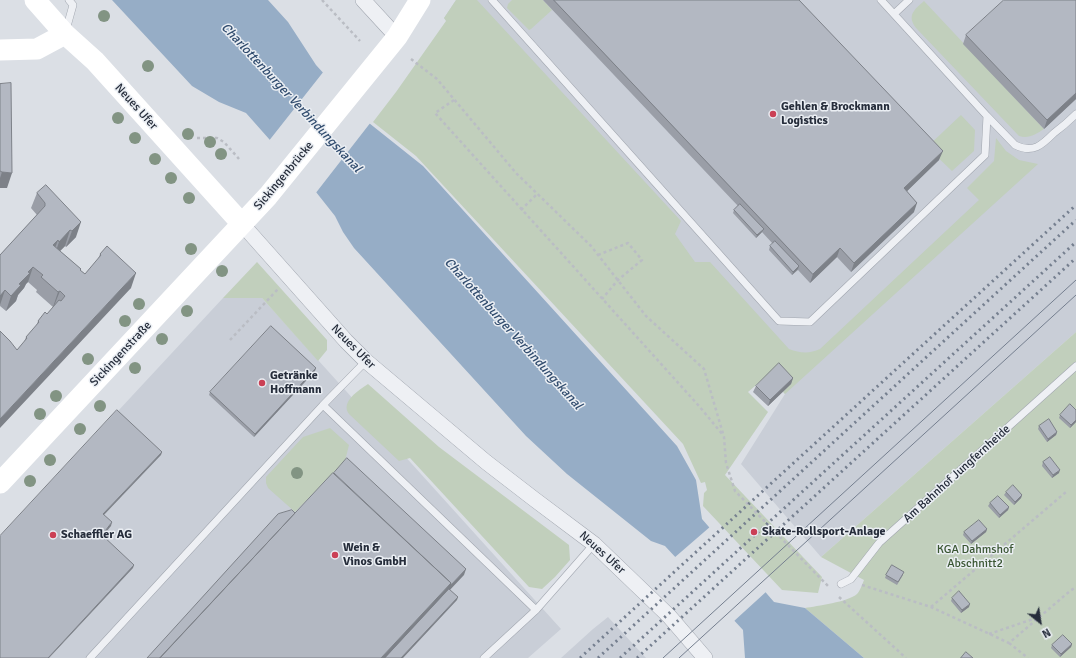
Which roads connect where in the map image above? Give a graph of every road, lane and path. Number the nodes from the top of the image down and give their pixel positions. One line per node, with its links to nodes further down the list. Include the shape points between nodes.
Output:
1 (35, 0): 10 (main road, Neues Ufer)
2 (69, 0): 10 (lane, via 73,5)
3 (322, 0): 12 (path)
4 (363, 0): 11 (street)
5 (420, 0): 11 (main road, Sickingenbrücke)
6 (881, 0): 9 (lane)
7 (909, 0): 9 (lane)
8 (494, 1): 17 (lane, via 779,321 810,322 985,155)
9 (894, 14): 17 (lane)
10 (65, 34): 13 (main road, via 37,49); 22 (main road, Neues Ufer, via 95,61)
11 (397, 37): 22 (main road, Sickingenbrücke, via 268,196)
12 (360, 41)
13 (0, 50)
14 (411, 59): 15 (path, via 437,79)
15 (455, 100): 20 (path, via 516,173); 21 (path, via 435,113)
16 (1076, 114): 17 (lane, via 1044,144 1030,148 1015,145)
17 (987, 116)
18 (198, 138): 19 (path, via 217,138)
19 (239, 159)
20 (537, 194): 21 (path); 23 (path)
21 (521, 210): 26 (path)
22 (242, 224): 24 (street, Neues Ufer); 32 (main road, Sickingenstraße)
23 (598, 255): 25 (path); 25 (path, via 628,243 638,254 642,260)
24 (289, 277): 27 (path); 28 (street, Neues Ufer)
25 (618, 280): 26 (path); 31 (path, via 646,316 704,369)
26 (602, 299): 31 (path)
27 (230, 340)
28 (366, 361): 30 (lane); 34 (street, Neues Ufer, via 486,462)
29 (1076, 366): 35 (lane, Am Bahnhof Jungfernheide, via 879,543)
30 (323, 405): 40 (lane); 44 (lane)
31 (724, 437): 36 (path, via 726,463 735,491 829,587)
32 (0, 483)
33 (1066, 492): 39 (path)
34 (594, 544): 40 (lane); 46 (street, Neues Ufer, via 669,616)
35 (851, 579): 36 (lane, Am Bahnhof Jungfernheide); 39 (path, via 862,585)
36 (841, 584)
37 (1076, 587): 41 (path)
38 (838, 596): 47 (path)
39 (931, 606): 42 (path)
40 (536, 610): 45 (lane)
41 (1041, 616): 42 (path); 43 (path)
42 (989, 634): 43 (path)
43 (1009, 643): 48 (path)
44 (90, 658)
45 (484, 658)
46 (705, 658)
47 (906, 658)
48 (1028, 658)

